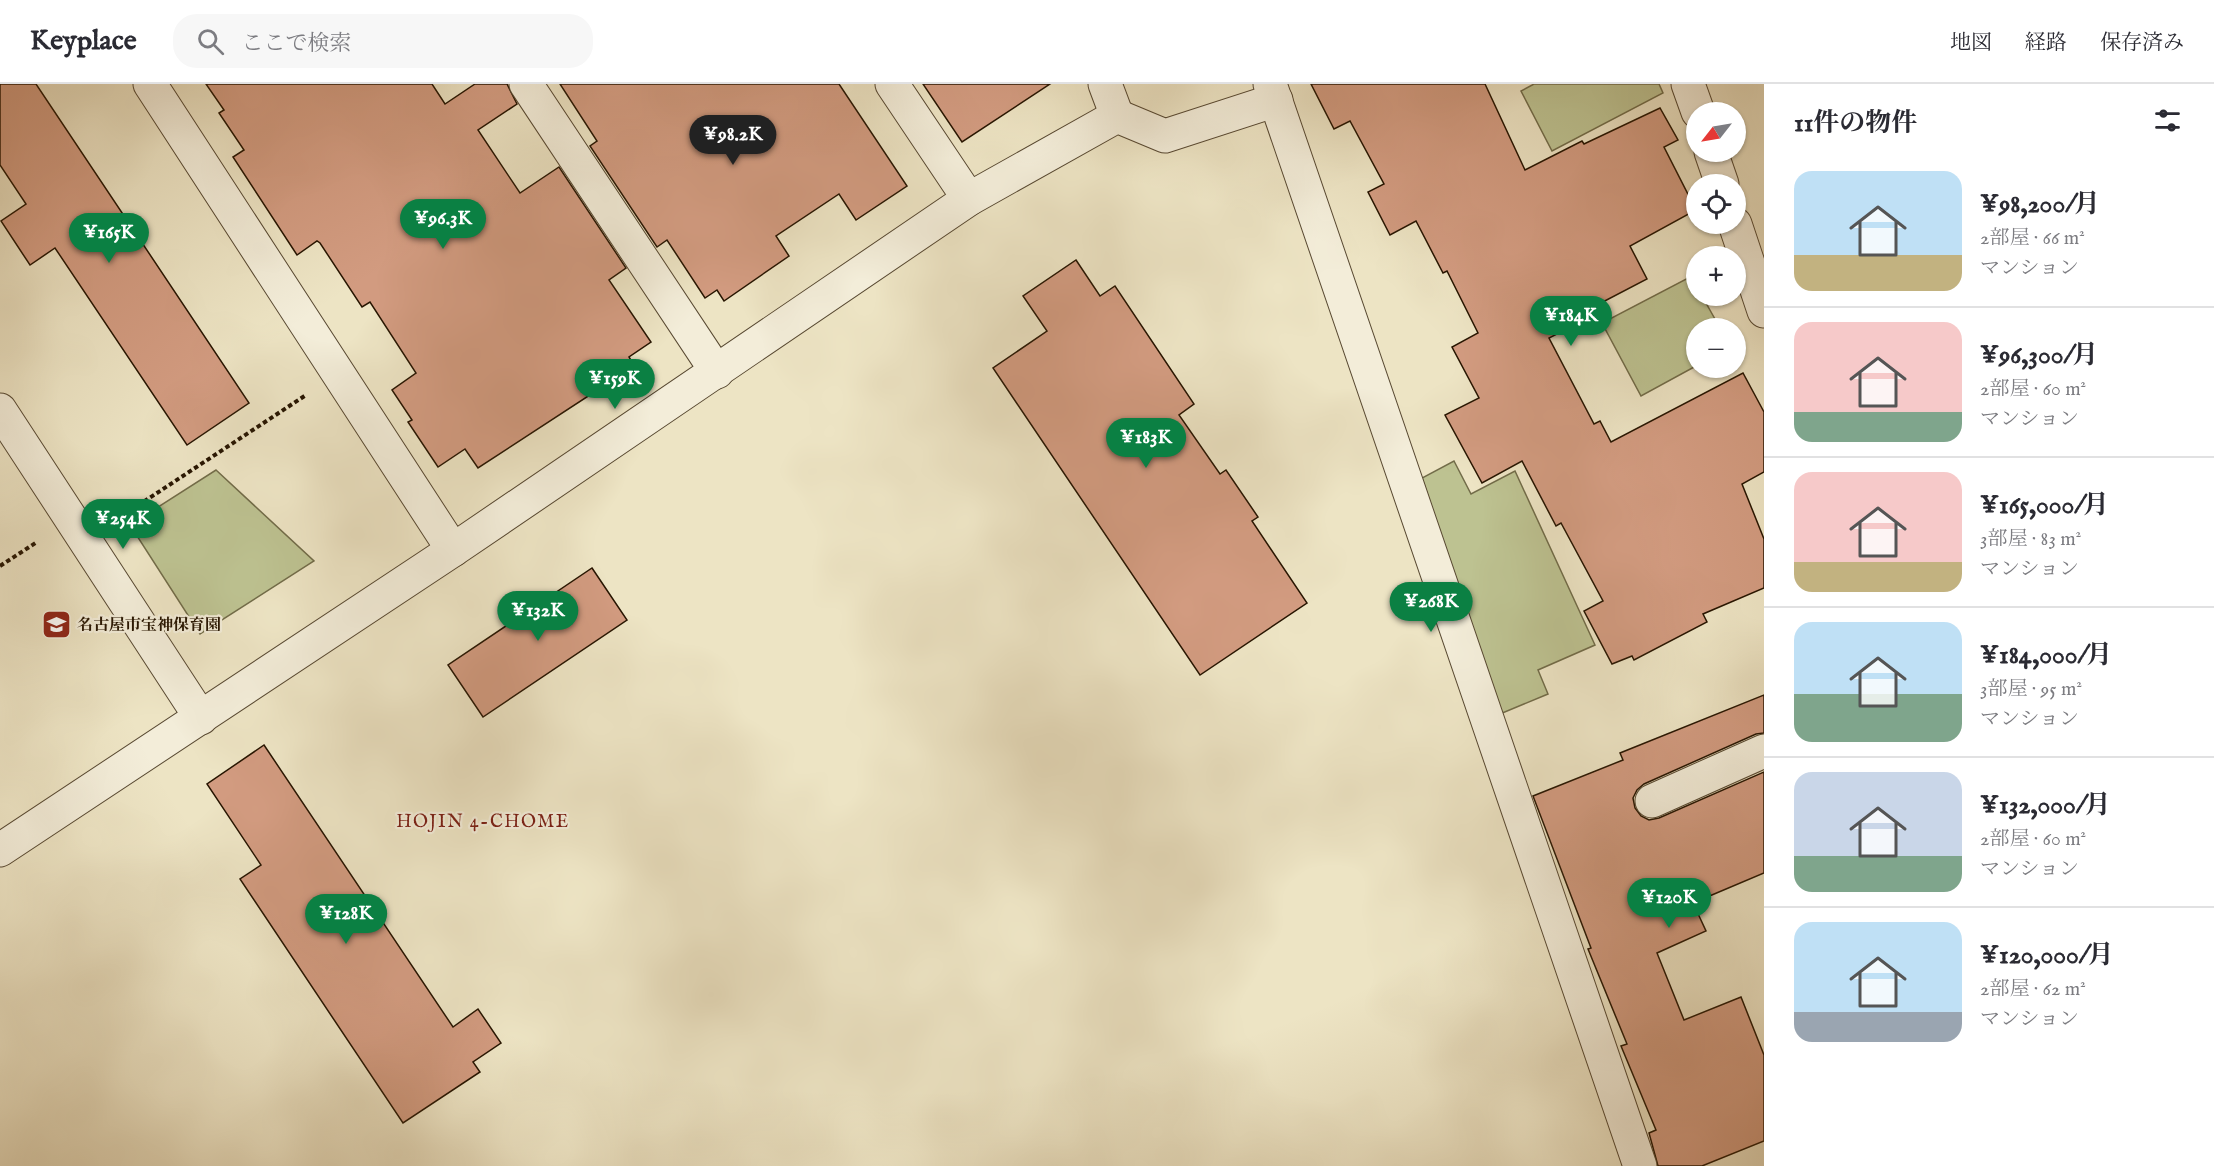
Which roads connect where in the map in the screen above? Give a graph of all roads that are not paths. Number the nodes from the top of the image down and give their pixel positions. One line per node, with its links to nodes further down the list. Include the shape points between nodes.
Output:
1 (150, 84): 14 (street)
2 (526, 84): 12 (street)
3 (892, 84): 9 (street)
4 (1105, 84): 8 (street)
5 (1688, 84): 7 (street)
6 (1273, 92): 8 (street, via 1165,136); 19 (street)
7 (1694, 102)
8 (1117, 116): 9 (street)
9 (969, 199): 12 (street)
10 (1738, 234): 11 (street)
11 (1764, 311)
12 (717, 372): 14 (street)
13 (0, 410): 15 (street)
14 (453, 550): 15 (street)
15 (201, 718): 18 (street)
16 (1764, 751): 17 (street)
17 (1652, 801)
18 (0, 850)
19 (1640, 1166)

